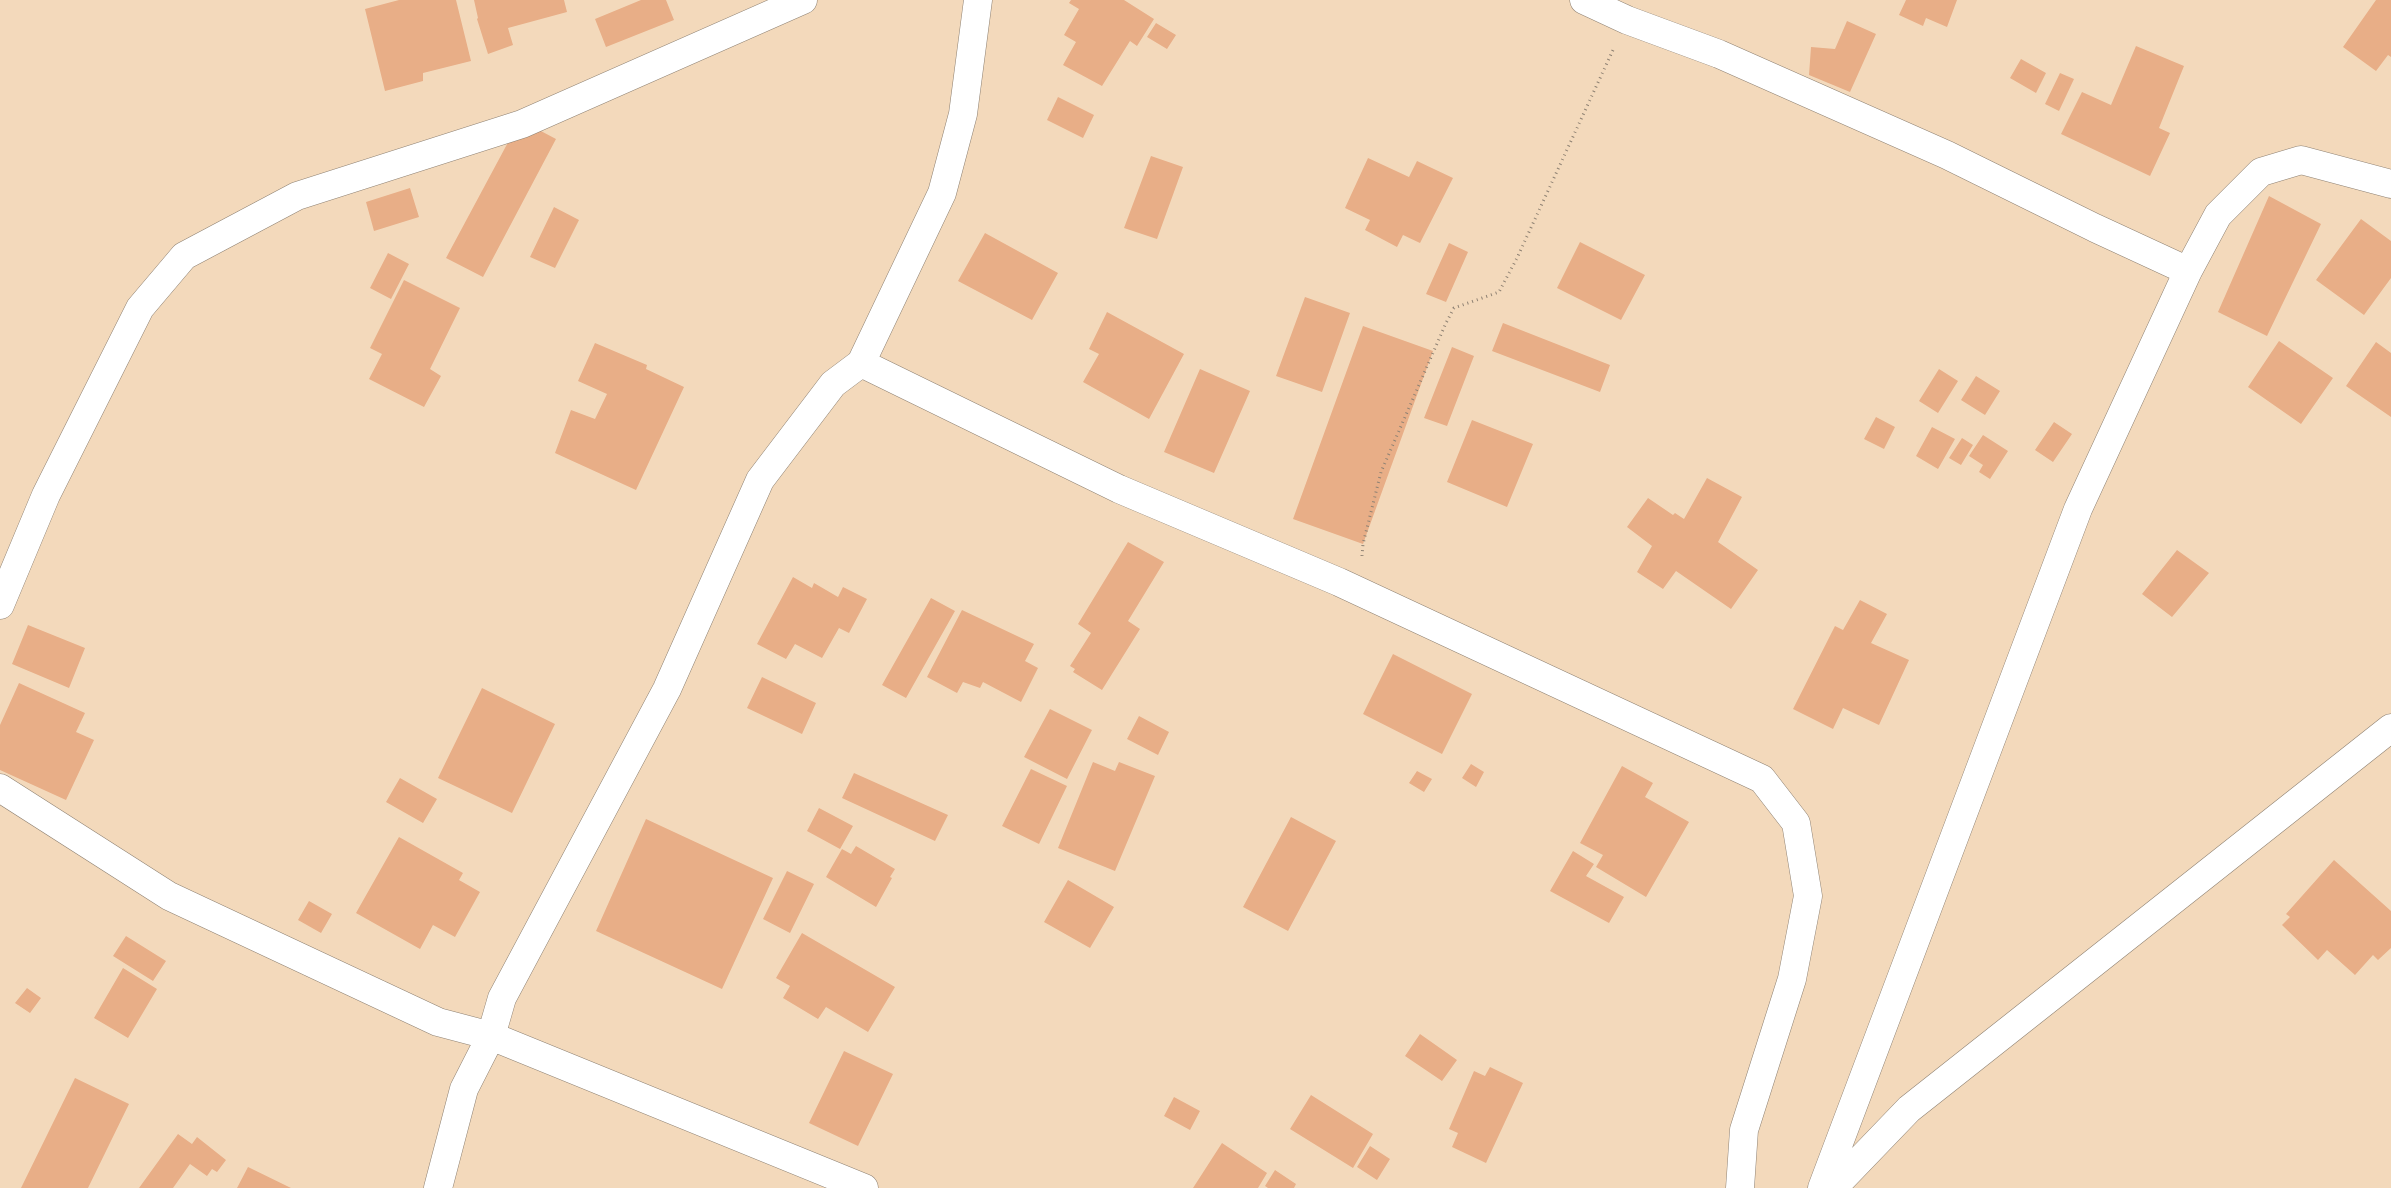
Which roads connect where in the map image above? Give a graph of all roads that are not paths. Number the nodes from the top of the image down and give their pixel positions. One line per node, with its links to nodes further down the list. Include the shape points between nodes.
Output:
1 (803, 0): 7 (street, via 522,124 297,196 184,256 140,308 46,495)
2 (978, 0): 6 (street, via 963,114 942,193)
3 (1584, 0): 5 (street, via 1718,54 1947,155)
4 (2391, 184): 5 (street, via 2301,160 2261,172 2218,215)
5 (2188, 271): 14 (street, via 2078,509)
6 (861, 363): 10 (street, via 833,384 760,480 667,689 502,998); 13 (street, via 1119,489 1361,592 1762,779 1796,823 1808,896 1792,979 1744,1130)
7 (0, 605)
8 (2391, 728): 15 (street, via 1910,1109)
9 (0, 788): 10 (street, via 169,896 438,1022)
10 (490, 1036): 11 (street, via 464,1088); 12 (street)
11 (438, 1188)
12 (864, 1188)
13 (1740, 1188)
14 (1822, 1188)
15 (1833, 1188)

